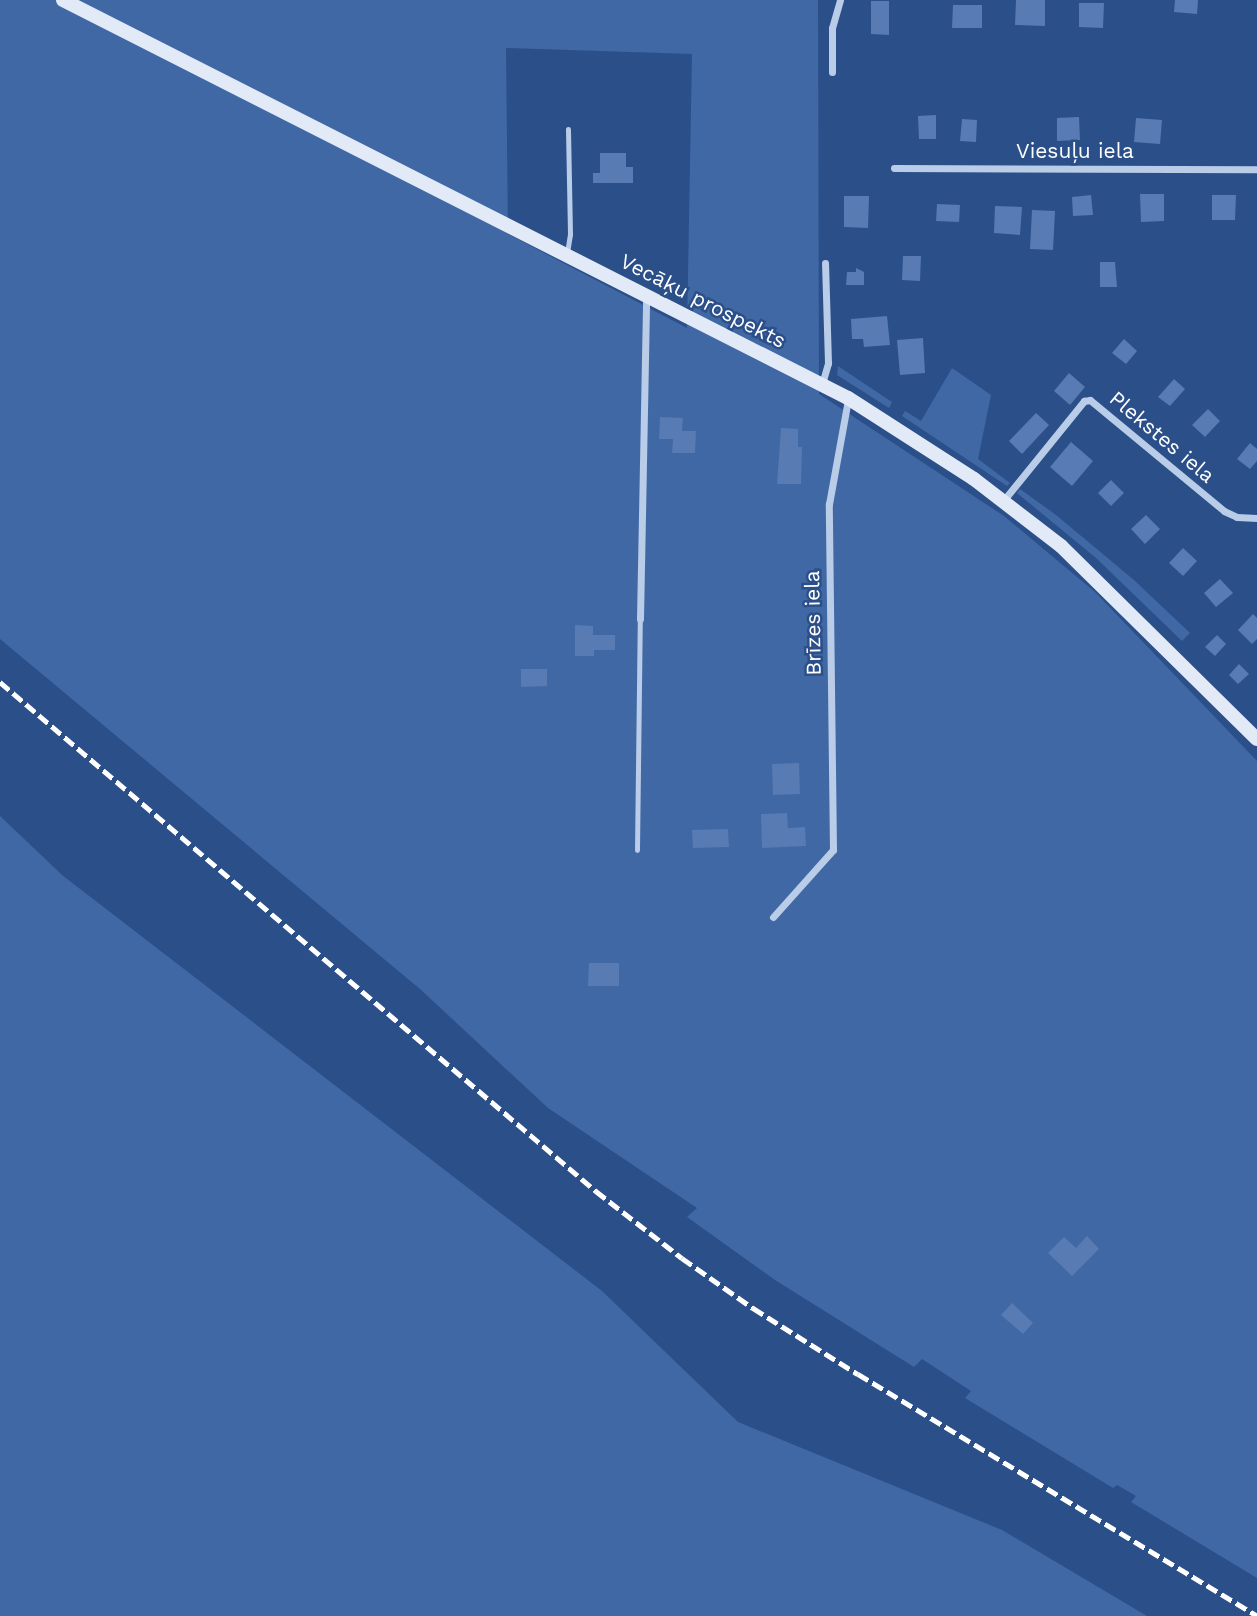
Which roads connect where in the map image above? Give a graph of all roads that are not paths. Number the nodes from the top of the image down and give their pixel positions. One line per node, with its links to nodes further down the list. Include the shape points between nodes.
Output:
1 (63, 0): 7 (main road, Vecāķu prospekts)
2 (840, 0): 3 (street, via 832,28)
3 (832, 72)
4 (568, 129): 7 (lane, via 570,234)
5 (894, 169): 6 (street, Viesuļu iela)
6 (1257, 169)
7 (566, 256): 9 (main road, Vecāķu prospekts)
8 (825, 263): 10 (street, via 828,363)
9 (646, 296): 10 (main road, Vecāķu prospekts); 14 (street)
10 (822, 384): 11 (main road, Vecāķu prospekts)
11 (848, 398): 12 (main road, Vecāķu prospekts); 17 (street, Brīzes iela, via 829,504 833,850)
12 (1003, 501): 13 (street, Plekstes iela, via 1083,401 1090,400 1224,511); 15 (main road, Vecāķu prospekts, via 1103,584)
13 (1257, 518)
14 (640, 619): 16 (lane)
15 (1257, 739)
16 (637, 850)
17 (773, 917)

